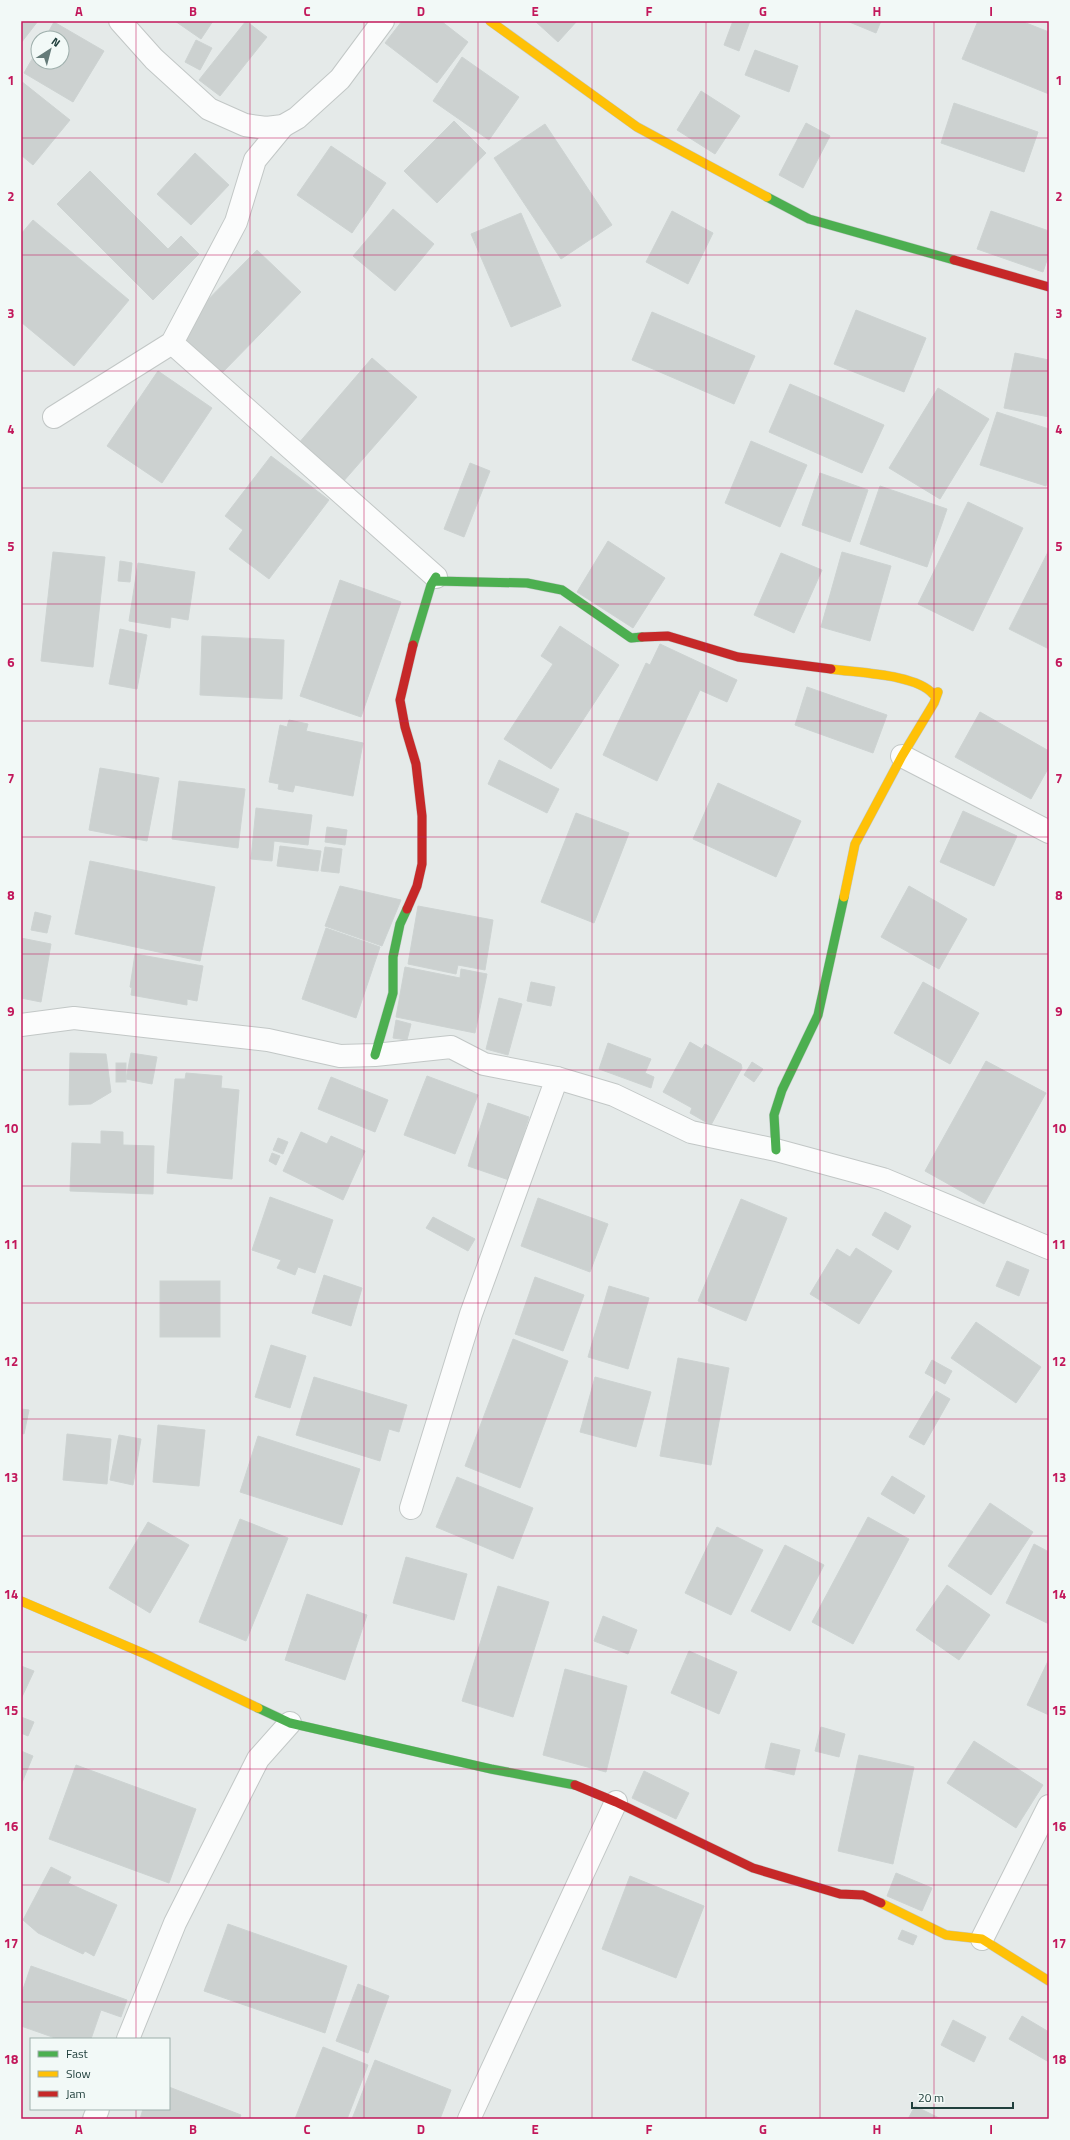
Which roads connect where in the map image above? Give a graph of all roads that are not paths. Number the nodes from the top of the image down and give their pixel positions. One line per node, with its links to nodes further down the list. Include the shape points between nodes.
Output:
1 (120, 21): 4 (street, via 154,59 209,109 245,125 266,128)
2 (383, 21): 4 (street, via 340,79 297,118)
3 (490, 21): 5 (street, via 637,127 809,219)
4 (283, 126): 6 (street, via 255,160 236,222)
5 (1049, 287)
6 (172, 343): 7 (street); 8 (street)
7 (54, 417)
8 (436, 576): 9 (street, via 436,581 527,583 562,590 631,638 668,636 738,657 912,680 934,694 938,692); 12 (street, via 408,662 400,700 416,764 422,816 422,864 417,886 400,924 393,957 393,993)
9 (902, 756): 10 (street); 14 (street, via 856,844 818,1015 782,1090 774,1115)
10 (1049, 832)
11 (21, 1025): 12 (street, via 74,1018 268,1040 340,1056)
12 (375, 1055): 13 (street, via 451,1047 484,1064)
13 (557, 1078): 14 (street, via 614,1095 691,1132); 16 (street, via 471,1314)
14 (776, 1150): 15 (street, via 883,1179)
15 (1049, 1248)
16 (411, 1508)
17 (21, 1602): 18 (street, via 146,1654)
18 (290, 1723): 19 (street, via 491,1770 579,1786); 23 (street, via 258,1759 176,1923)
19 (616, 1802): 21 (street, via 753,1868 840,1894 863,1895 946,1935); 24 (street)
20 (1049, 1806): 21 (street)
21 (982, 1939): 22 (street)
22 (1049, 1981)
23 (128, 2038)
24 (469, 2119)

